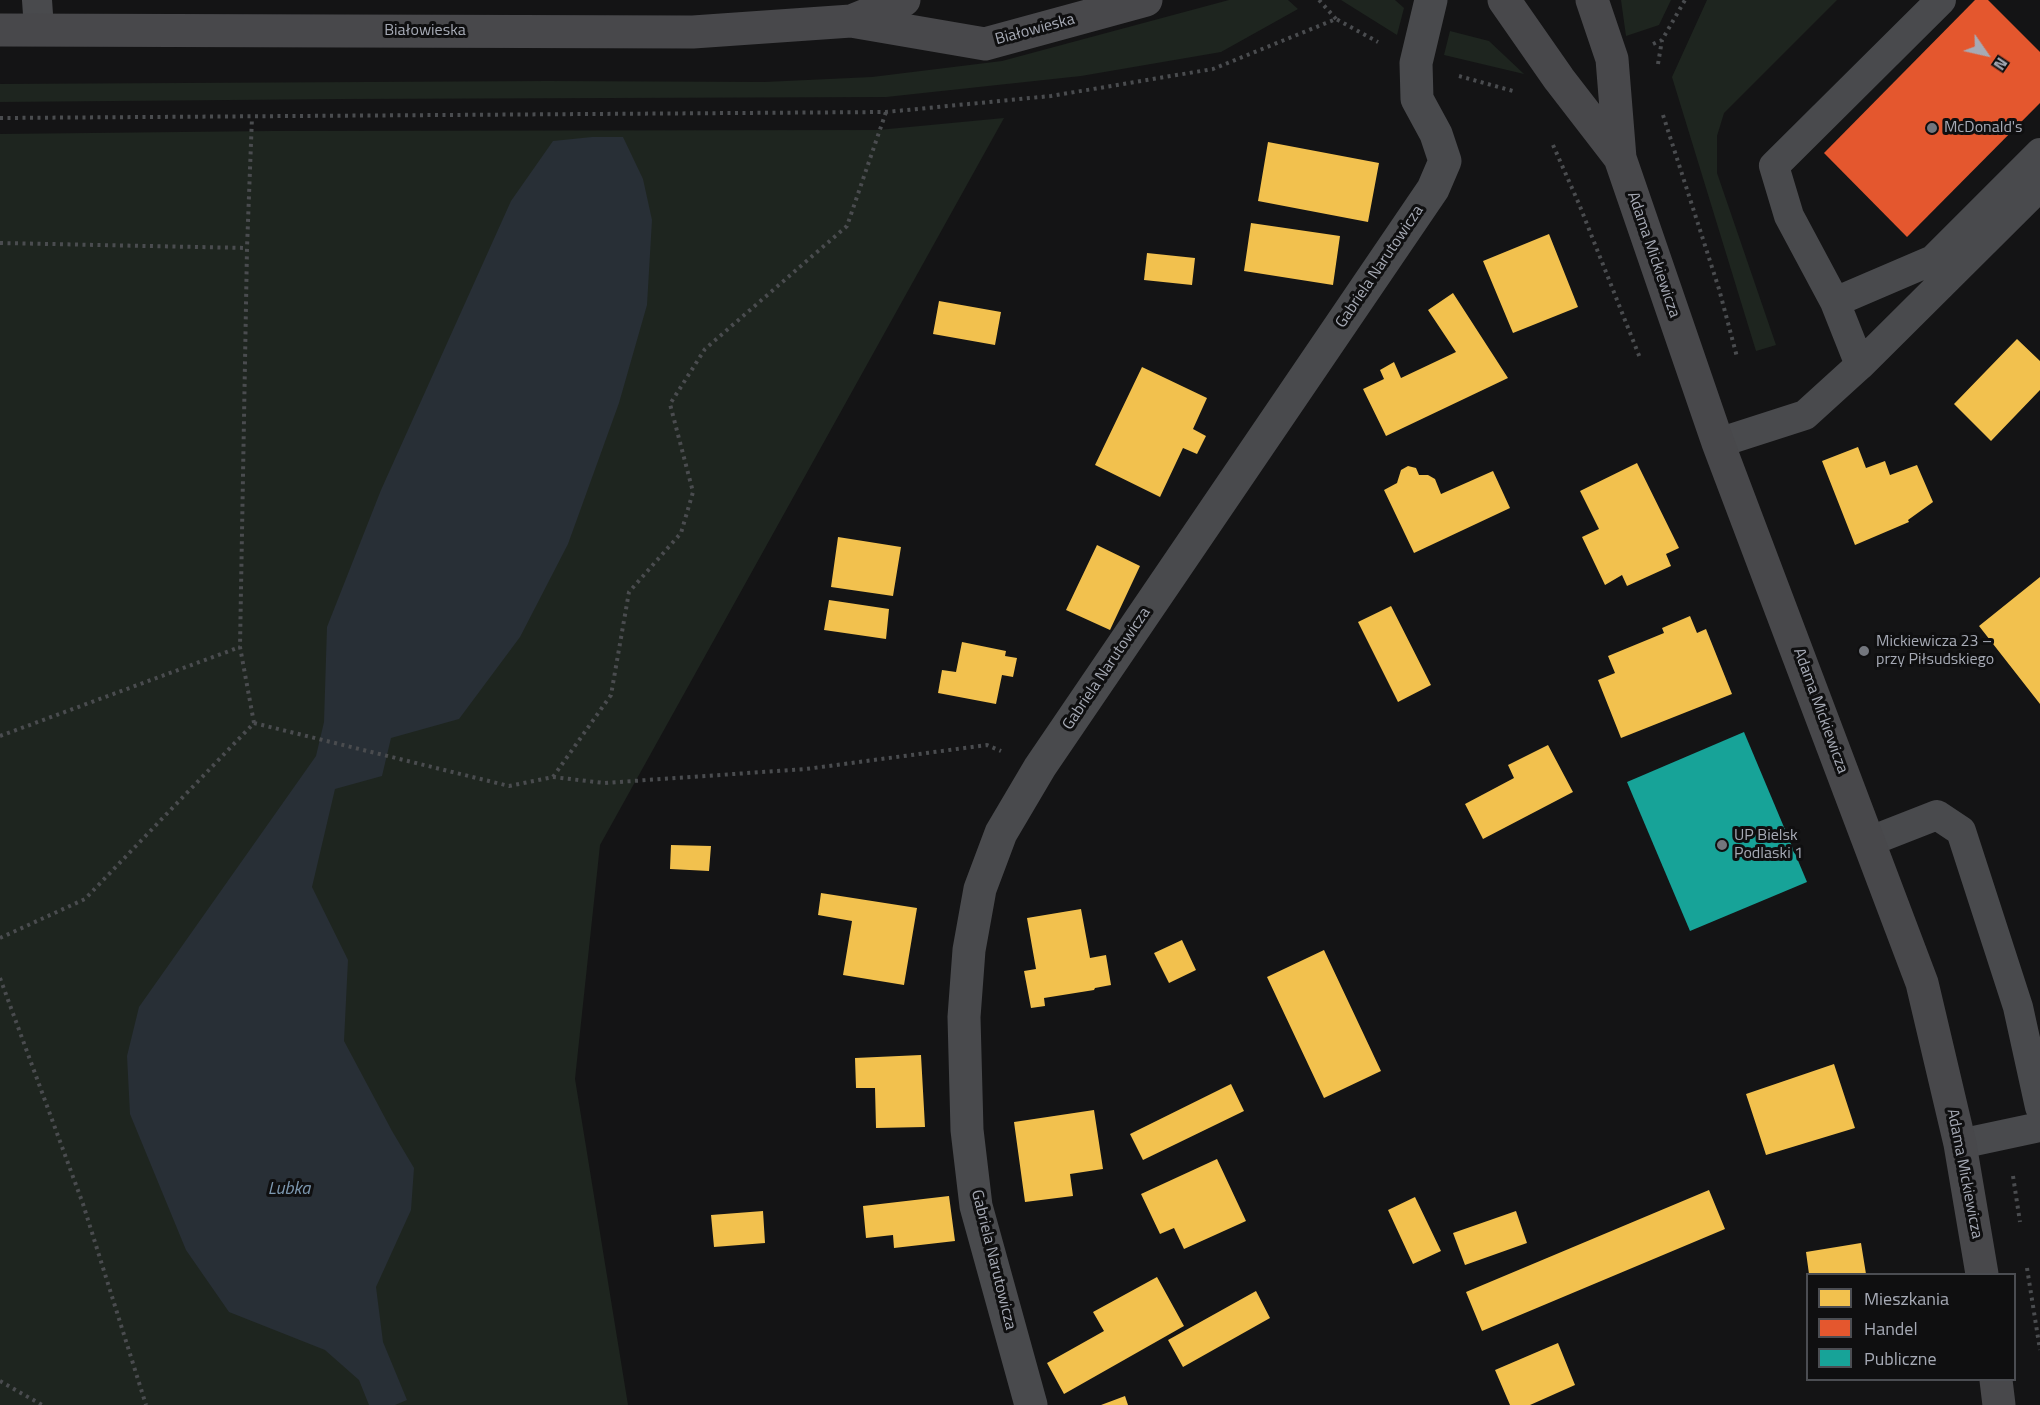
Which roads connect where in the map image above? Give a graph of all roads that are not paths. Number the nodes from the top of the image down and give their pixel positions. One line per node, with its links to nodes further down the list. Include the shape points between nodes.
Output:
1 (904, 0): 8 (main road, Białowieska)
2 (1146, 0): 8 (main road, Białowieska, via 985,44)
3 (1431, 0): 22 (street, Gabriela Narutowicza, via 1416,63 1417,99 1445,161 1433,189 1040,767 1002,833 980,889 969,950 964,1017 967,1130 976,1206)
4 (1504, 0): 11 (main road, Adama Mickiewicza)
5 (1592, 0): 11 (main road, Adama Mickiewicza, via 1612,59)
6 (1941, 0): 13 (lane, via 1774,166 1789,216)
7 (38, 15): 8 (main road, Białowieska, via 693,32); 9 (main road, Białowieska)
8 (850, 21)
9 (0, 30)
10 (2040, 153): 13 (lane, via 1933,260)
11 (1620, 158): 15 (main road, Adama Mickiewicza)
12 (2040, 186): 14 (lane)
13 (1835, 302): 14 (lane)
14 (1860, 365): 15 (lane, via 1805,415)
15 (1718, 443): 16 (main road, Adama Mickiewicza)
16 (1868, 842): 17 (lane, via 1937,815 1961,831 2018,1007); 19 (main road, Adama Mickiewicza, via 1922,983)
17 (2040, 1107)
18 (2040, 1127): 19 (lane)
19 (1960, 1144): 20 (main road, Adama Mickiewicza)
20 (1982, 1273)
21 (1996, 1381): 23 (main road)
22 (1031, 1405)
23 (1999, 1405)

